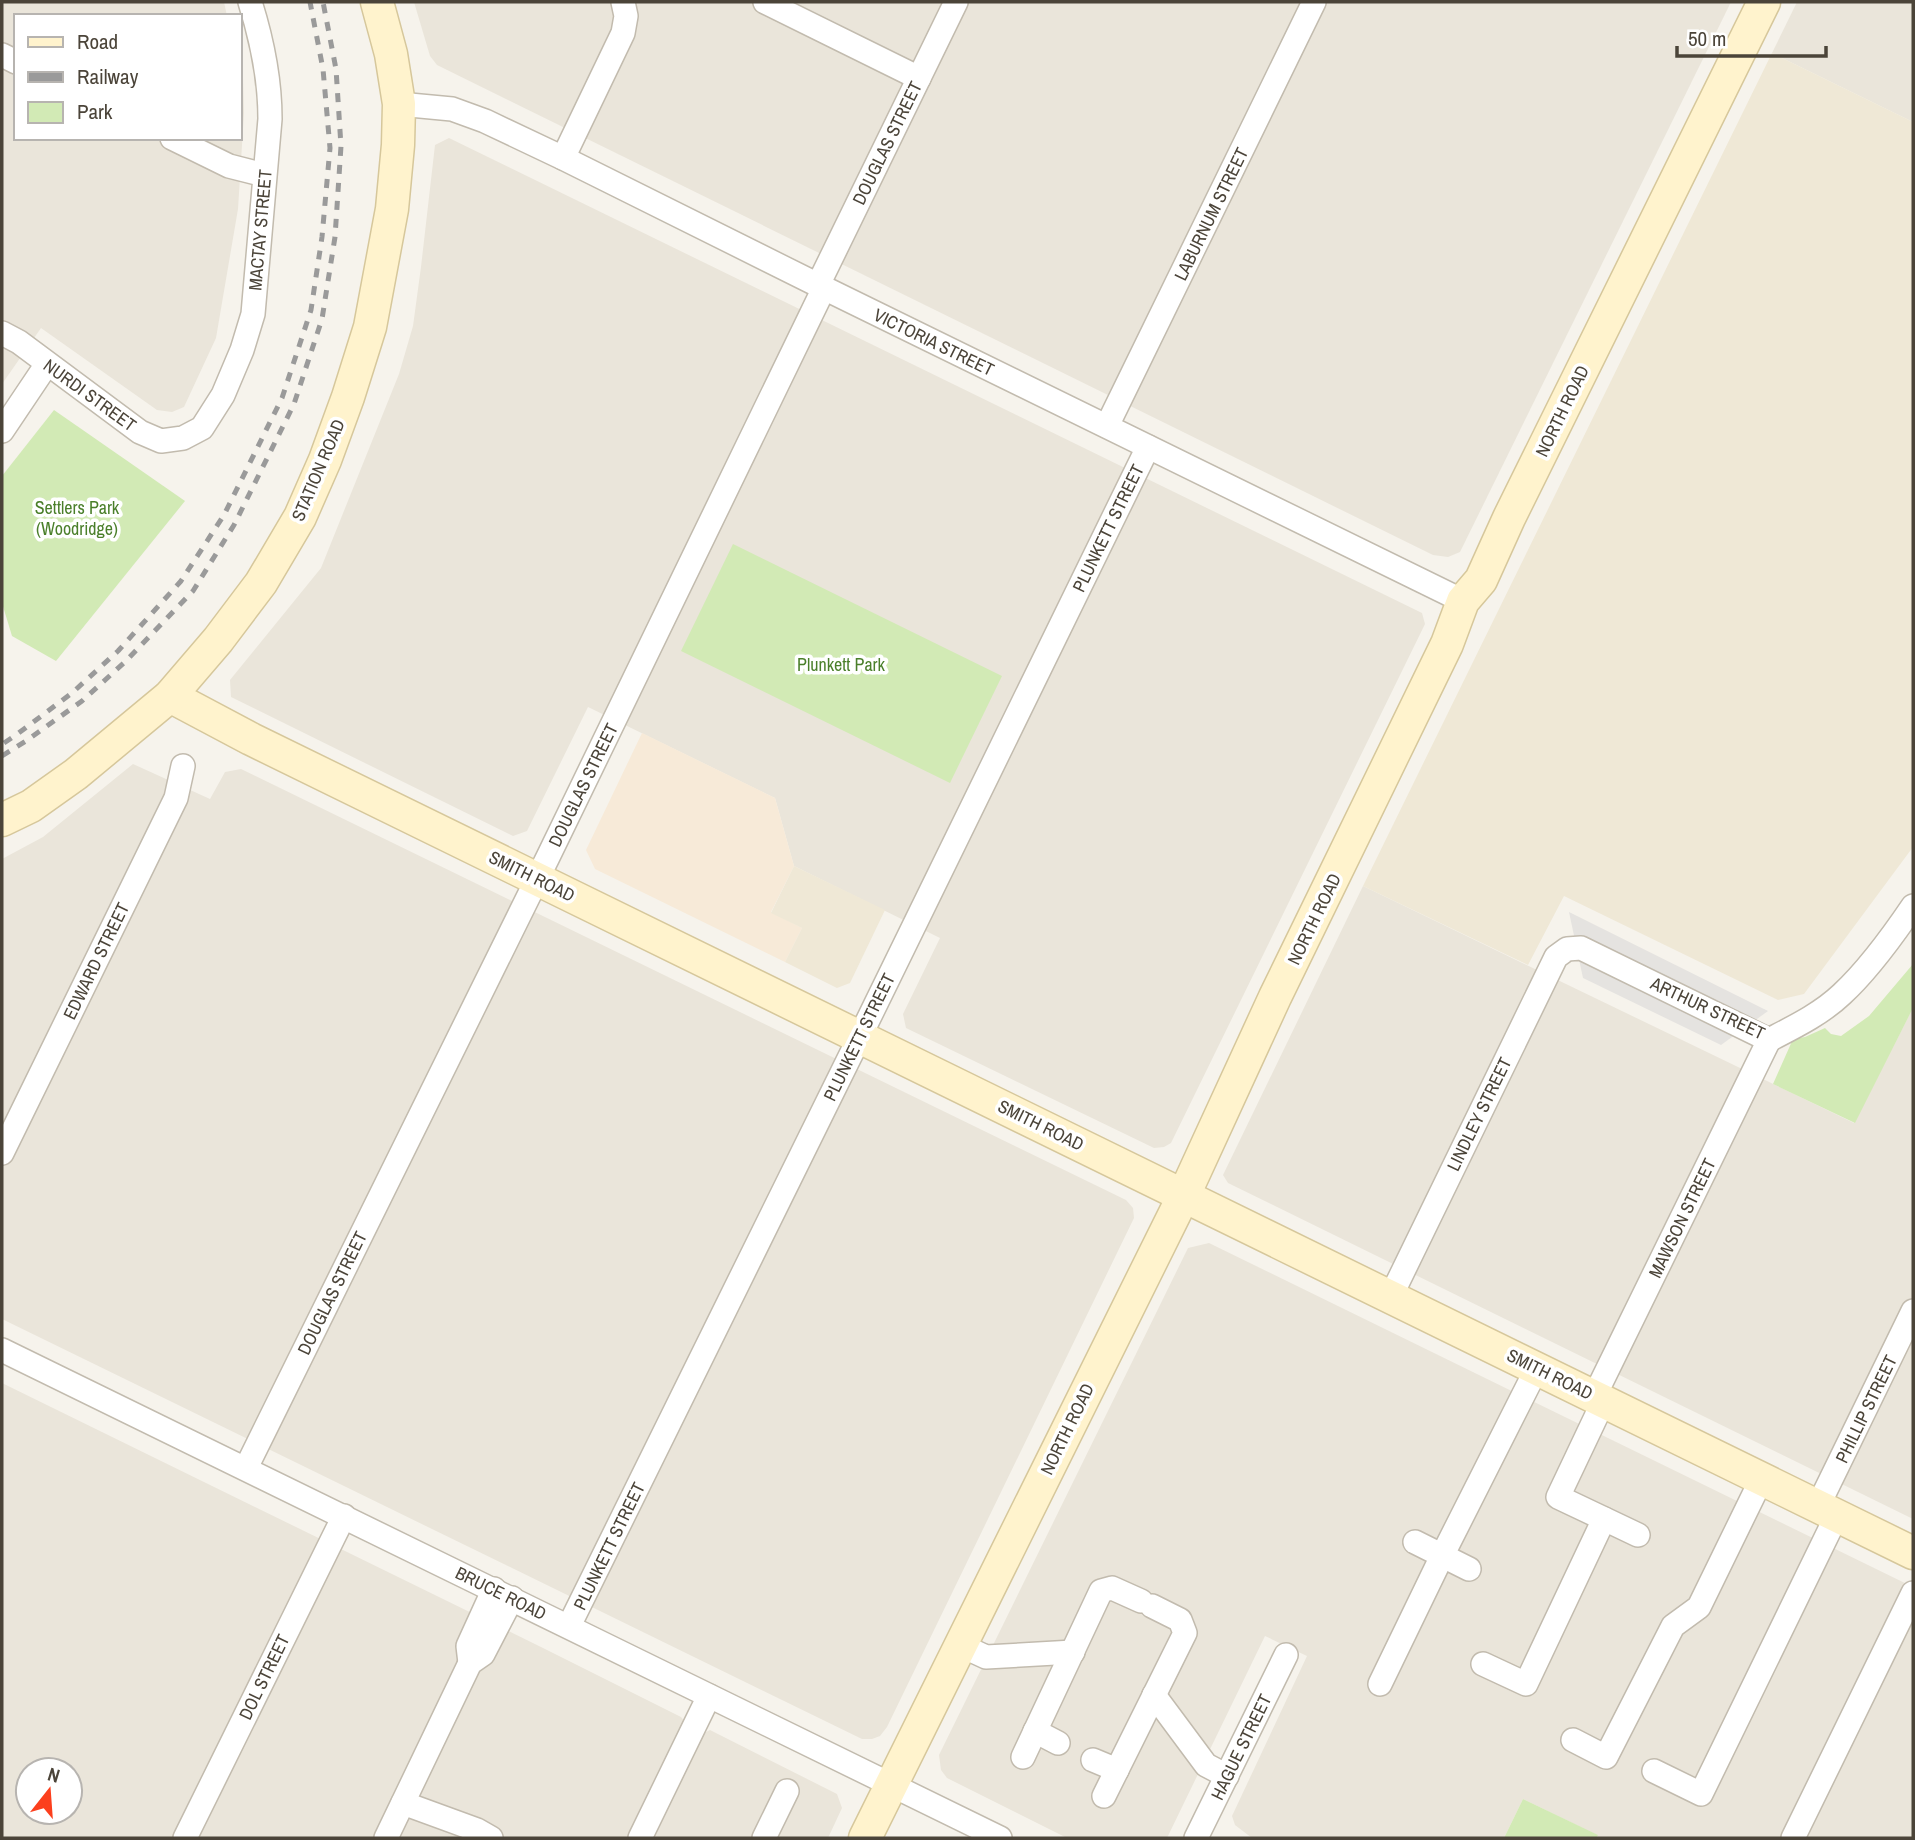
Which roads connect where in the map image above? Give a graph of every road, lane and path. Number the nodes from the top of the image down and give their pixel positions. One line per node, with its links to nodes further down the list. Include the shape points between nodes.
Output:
1 (250, 2): 14 (street, MACTAY STREET, via 270,87)
2 (377, 2): 11 (street, STATION ROAD)
3 (623, 2): 9 (street, via 626,21)
4 (643, 2): 9 (street)
5 (765, 2): 10 (street)
6 (957, 2): 10 (street, DOUGLAS STREET)
7 (1314, 2): 18 (street, LABURNUM STREET)
8 (1764, 2): 22 (street, NORTH ROAD, via 1481,580)
9 (621, 40): 13 (street)
10 (919, 78): 15 (street, DOUGLAS STREET)
11 (399, 104): 13 (street, VICTORIA STREET, via 452,108); 23 (street, STATION ROAD, via 392,209 370,327 325,460 300,517 261,583)
12 (176, 140): 14 (street, via 229,166)
13 (564, 158): 15 (street, VICTORIA STREET)
14 (264, 174): 20 (street, MACTAY STREET, via 253,314 242,350 223,395 202,428)
15 (821, 286): 18 (street, VICTORIA STREET); 26 (street, DOUGLAS STREET)
16 (2, 333): 17 (street, NURDI STREET)
17 (47, 364): 19 (street); 20 (street, NURDI STREET, via 140,432 161,441)
18 (1107, 426): 21 (street, VICTORIA STREET)
19 (2, 431)
20 (183, 438)
21 (1147, 447): 22 (street, VICTORIA STREET); 29 (street, PLUNKETT STREET)
22 (1463, 601): 32 (street, NORTH ROAD, via 1447,644)
23 (170, 696): 25 (street, STATION ROAD, via 76,774); 26 (street, SMITH ROAD)
24 (183, 766): 31 (street, EDWARD STREET, via 176,798)
25 (2, 820)
26 (537, 878): 29 (street, SMITH ROAD); 38 (street, DOUGLAS STREET)
27 (1913, 906): 30 (street, ARTHUR STREET, via 1841,996)
28 (1581, 948): 30 (street, ARTHUR STREET); 33 (street, LINDLEY STREET, via 1567,949 1556,957)
29 (860, 1036): 32 (street, SMITH ROAD); 50 (street, PLUNKETT STREET)
30 (1769, 1040): 37 (street, MAWSON STREET)
31 (2, 1153)
32 (1184, 1195): 33 (street, SMITH ROAD); 51 (street, NORTH ROAD)
33 (1391, 1296): 36 (street, SMITH ROAD)
34 (1913, 1311): 40 (street, PHILLIP STREET)
35 (2, 1350): 38 (street, BRUCE ROAD)
36 (1537, 1368): 37 (street, SMITH ROAD); 46 (street)
37 (1600, 1398): 39 (street, SMITH ROAD); 42 (street, MAWSON STREET, via 1558,1497)
38 (246, 1468): 41 (street, BRUCE ROAD)
39 (1762, 1478): 40 (street, SMITH ROAD); 59 (street, via 1699,1607 1672,1626 1606,1757)
40 (1828, 1510): 45 (street, SMITH ROAD); 64 (street, PHILLIP STREET, via 1701,1794)
41 (344, 1516): 49 (street, BRUCE ROAD); 70 (street, DOL STREET)
42 (1604, 1520): 43 (street); 54 (street, via 1526,1684)
43 (1638, 1535)
44 (1415, 1542): 46 (street)
45 (1913, 1553)
46 (1442, 1556): 47 (street); 55 (street)
47 (1469, 1569)
48 (1913, 1593): 78 (street)
49 (503, 1594): 50 (street, BRUCE ROAD); 69 (street, via 483,1654 470,1663)
50 (569, 1626): 57 (street, BRUCE ROAD)
51 (960, 1645): 52 (street, via 985,1657); 66 (street, NORTH ROAD)
52 (1073, 1652): 56 (street, via 1101,1591 1112,1588 1180,1620 1185,1633); 58 (street)
53 (1286, 1655): 65 (street, HAGUE STREET)
54 (1483, 1664)
55 (1380, 1684)
56 (1154, 1695): 63 (street); 65 (street, via 1206,1765)
57 (709, 1696): 66 (street, BRUCE ROAD); 73 (street)
58 (1035, 1731): 60 (street); 61 (street)
59 (1573, 1740)
60 (1058, 1743)
61 (1023, 1757)
62 (1093, 1760): 63 (street)
63 (1117, 1770): 68 (street)
64 (1654, 1771)
65 (1227, 1776): 77 (street, HAGUE STREET)
66 (891, 1784): 75 (street, NORTH ROAD); 76 (street, BRUCE ROAD)
67 (787, 1791): 74 (street)
68 (1104, 1796)
69 (403, 1803): 71 (street); 72 (street)
70 (185, 1838)
71 (386, 1838)
72 (491, 1838)
73 (640, 1838)
74 (765, 1838)
75 (865, 1838)
76 (1000, 1838)
77 (1197, 1838)
78 (1793, 1838)

